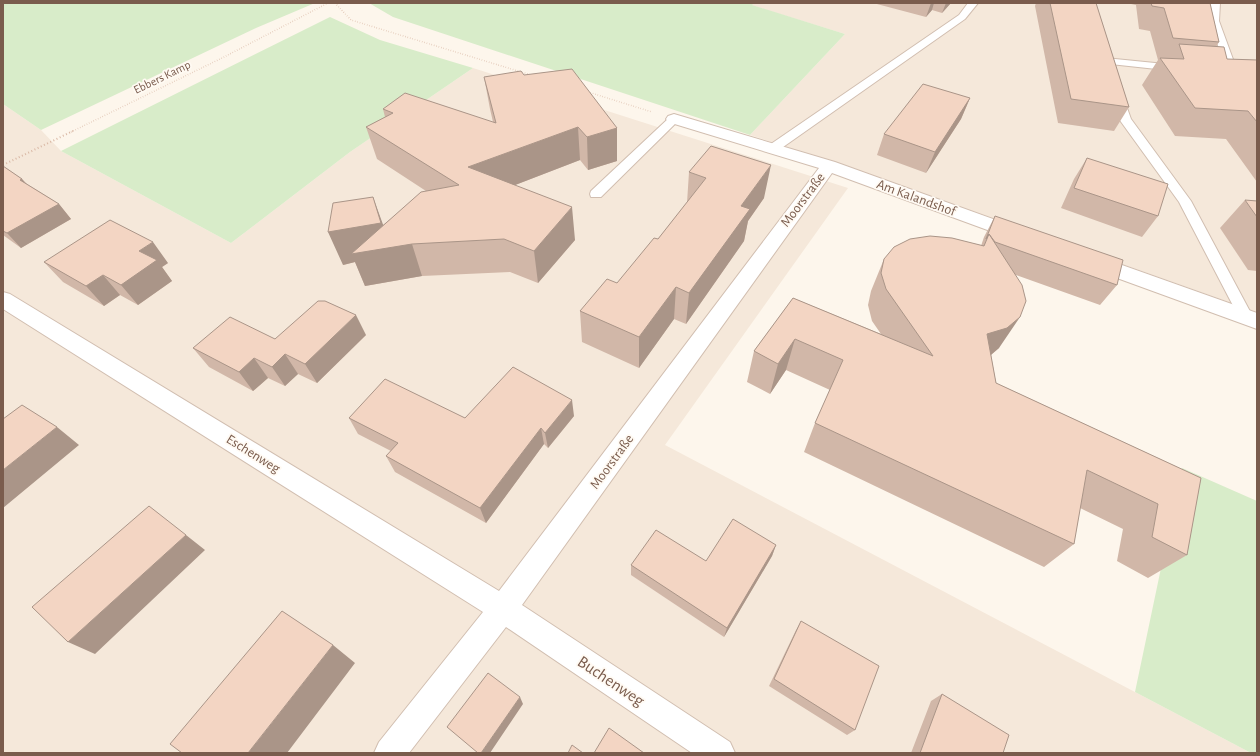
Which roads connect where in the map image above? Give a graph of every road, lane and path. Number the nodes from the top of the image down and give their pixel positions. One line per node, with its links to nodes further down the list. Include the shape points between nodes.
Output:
1 (328, 3): 13 (path, Ebbers Kamp)
2 (335, 3): 9 (path, via 351,20)
3 (973, 3): 12 (lane, via 962,17)
4 (1215, 3): 8 (lane, via 1214,21 1229,72)
5 (1103, 47): 6 (lane)
6 (1105, 62): 7 (lane); 19 (lane, via 1125,119 1185,201)
7 (1185, 68)
8 (1245, 74)
9 (534, 76)
10 (587, 92): 11 (path)
11 (674, 119): 12 (street, Am Kalandshof); 15 (lane)
12 (772, 149): 14 (street, Am Kalandshof)
13 (3, 165)
14 (829, 166): 16 (street, Am Kalandshof); 20 (street, Moorstraße)
15 (596, 194)
16 (1032, 240)
17 (1077, 256): 19 (street)
18 (3, 299): 20 (street, Eschenweg)
19 (1251, 319)
20 (503, 609): 21 (street, Moorstraße); 22 (street, Buchenweg)
21 (390, 753)
22 (719, 753)

